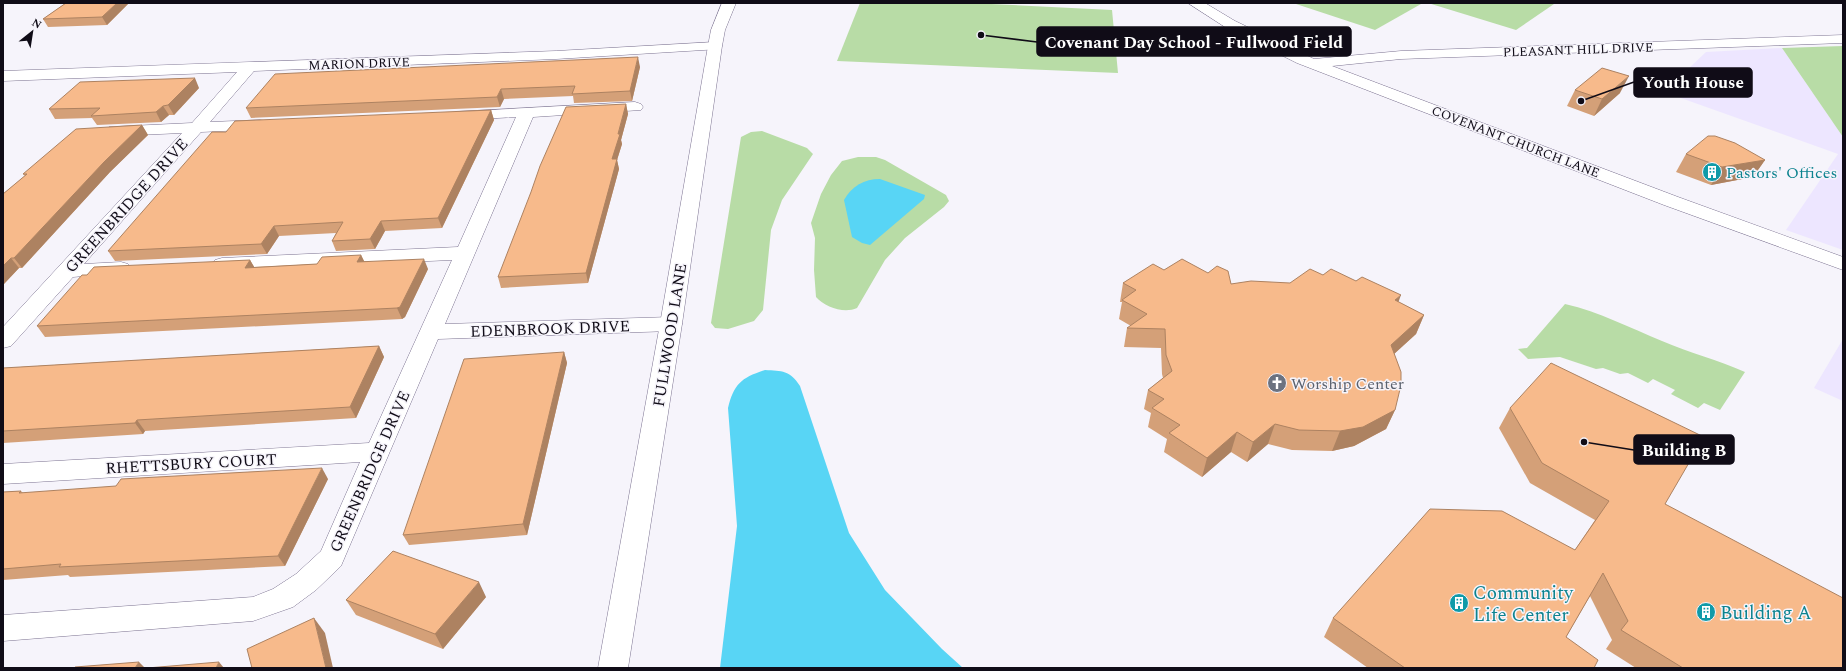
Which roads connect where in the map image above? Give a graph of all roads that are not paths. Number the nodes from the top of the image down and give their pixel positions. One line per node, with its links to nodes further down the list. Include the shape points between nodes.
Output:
1 (729, 3): 4 (street, FULLWOOD LANE, via 718,30)
2 (1195, 3): 5 (street, COVENANT CHURCH LANE, via 1256,38)
3 (1843, 39): 5 (street, PLEASANT HILL DRIVE, via 1401,55)
4 (715, 46): 6 (street, MARION DRIVE); 19 (street, FULLWOOD LANE)
5 (1313, 64): 15 (street, COVENANT CHURCH LANE)
6 (249, 67): 7 (street, MARION DRIVE); 12 (street, GREENBRIDGE DRIVE)
7 (3, 76)
8 (635, 107): 9 (street)
9 (527, 112): 10 (street); 14 (street, GREENBRIDGE DRIVE)
10 (448, 116)
11 (275, 124): 12 (street)
12 (197, 128): 13 (street); 18 (street, GREENBRIDGE DRIVE)
13 (98, 132)
14 (464, 254): 16 (street); 20 (street, GREENBRIDGE DRIVE)
15 (1843, 264)
16 (202, 265)
17 (138, 268): 18 (street)
18 (66, 271): 21 (street, GREENBRIDGE DRIVE)
19 (671, 324): 20 (street, EDENBROOK DRIVE); 25 (street, FULLWOOD LANE)
20 (430, 332): 22 (street, GREENBRIDGE DRIVE)
21 (3, 341)
22 (378, 452): 23 (street, RHETTSBURY COURT); 24 (street, GREENBRIDGE DRIVE, via 332,558 306,582 283,598 253,609)
23 (3, 474)
24 (3, 628)
25 (613, 668)

